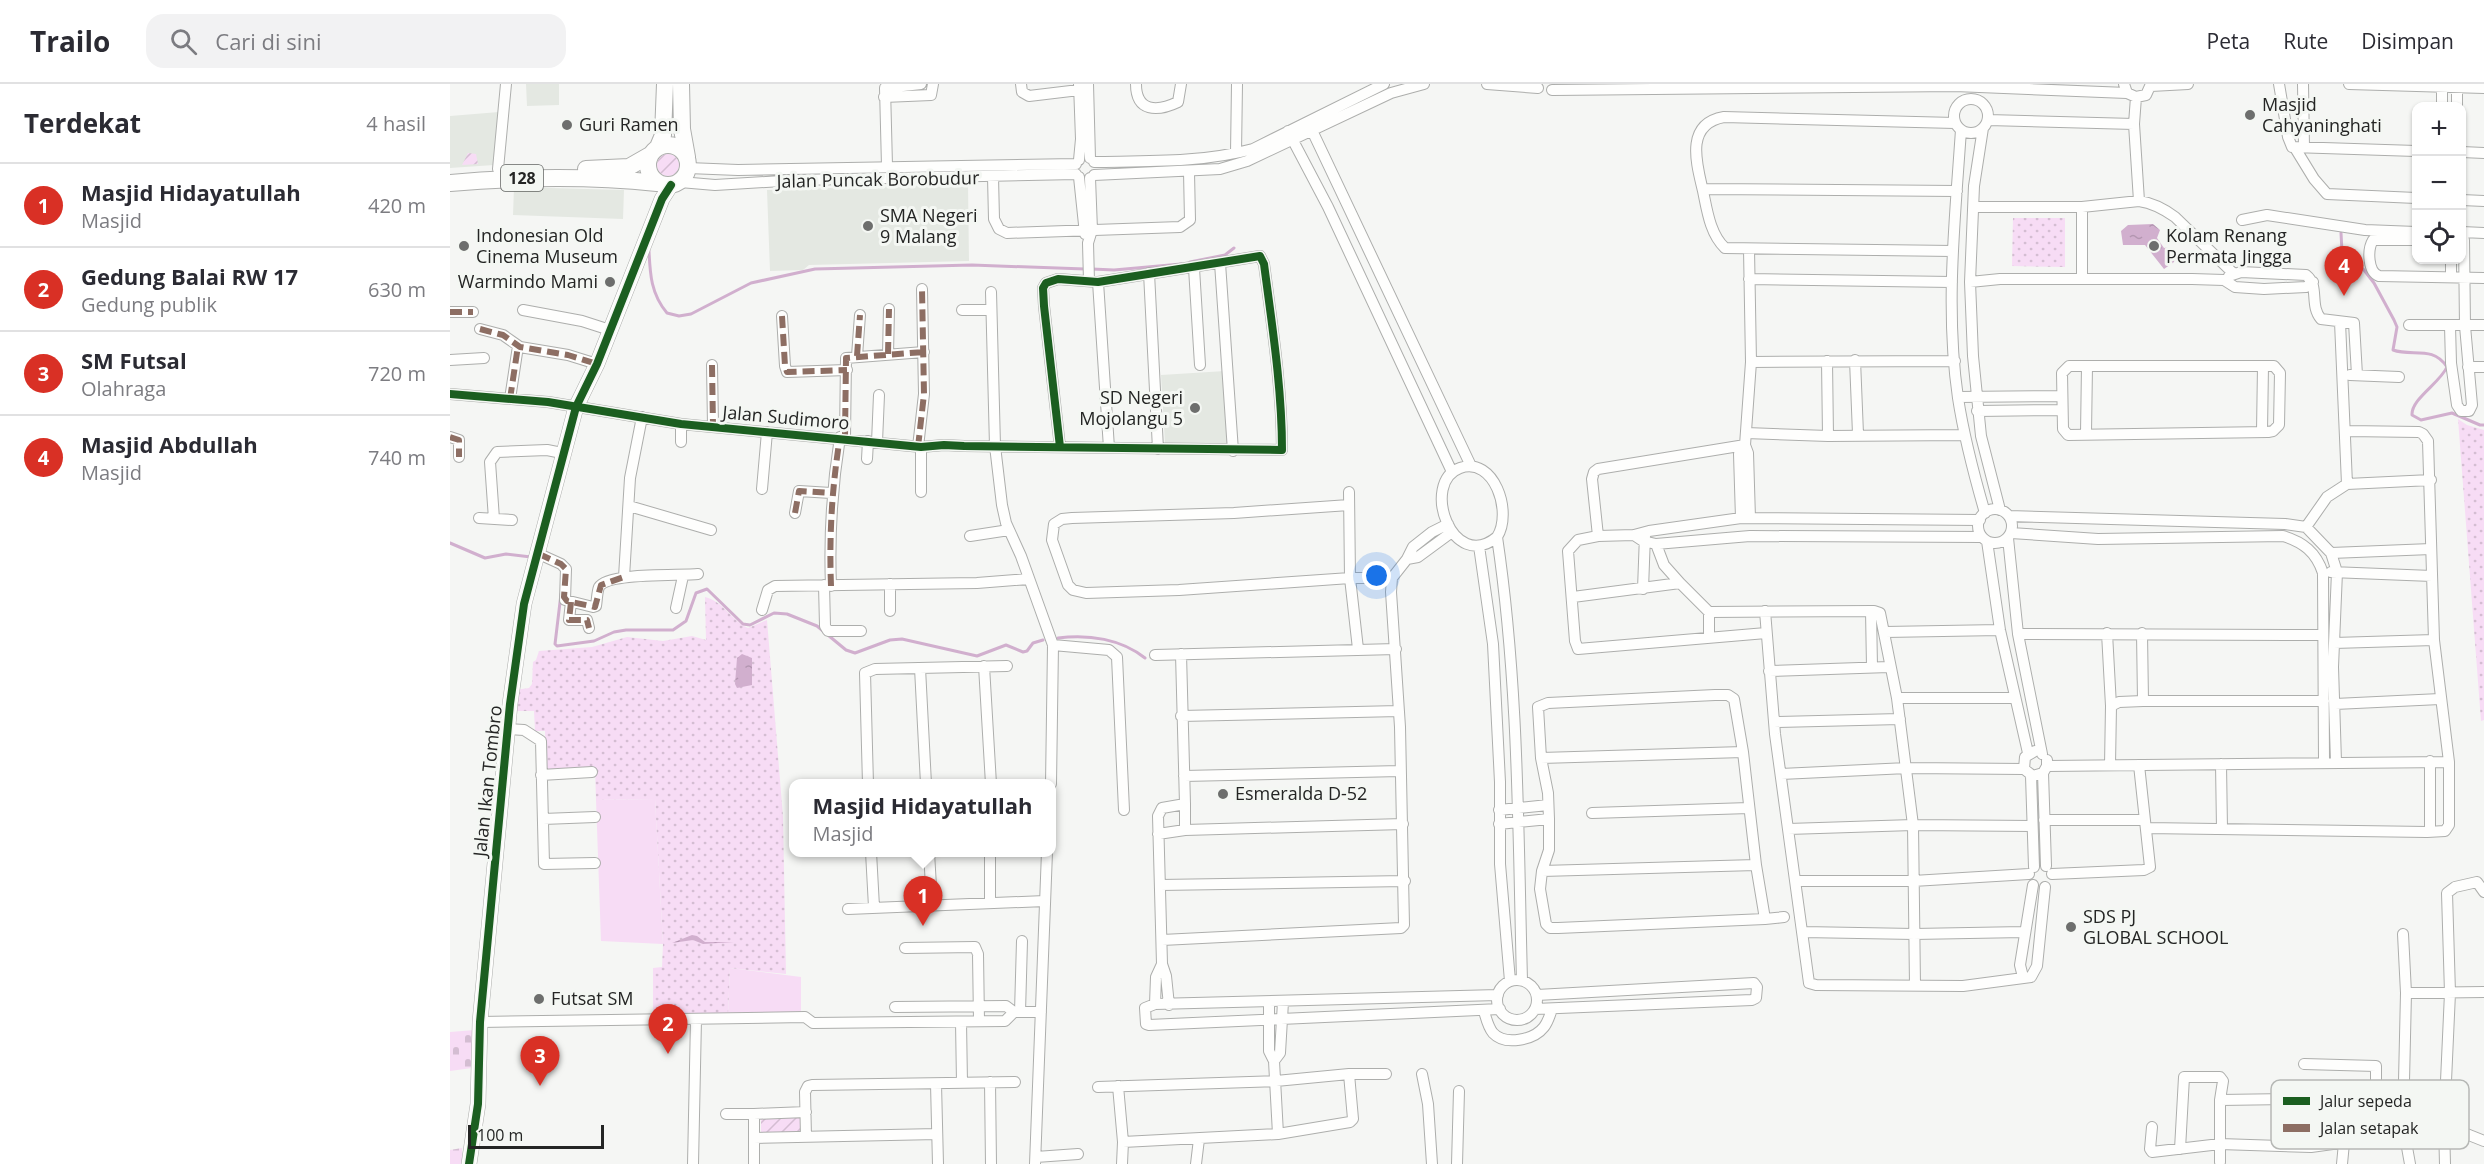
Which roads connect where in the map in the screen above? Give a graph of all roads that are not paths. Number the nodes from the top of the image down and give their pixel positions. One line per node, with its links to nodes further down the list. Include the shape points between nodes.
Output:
1 (506, 84): 48 (street)
2 (665, 84): 39 (main road, via 663,135)
3 (681, 84): 51 (main road)
4 (921, 84): 29 (street, via 887,86)
5 (933, 84): 29 (street, via 932,95)
6 (1021, 84): 20 (street, via 1022,92 1029,96)
7 (1136, 84): 8 (street, via 1139,100 1152,108 1178,102)
8 (1181, 84)
9 (1237, 84): 42 (street)
10 (1384, 84): 36 (street, Jalan Puncak Borobudur)
11 (1424, 84): 36 (street, Jalan Puncak Borobudur, via 1391,93)
12 (1487, 84): 21 (street)
13 (2188, 84): 18 (street)
14 (2279, 84): 38 (street, via 2288,137)
15 (2303, 84): 38 (street)
16 (2349, 84): 19 (street)
17 (1974, 85): 24 (street); 28 (street); 30 (street)
18 (2151, 85): 28 (street, via 2146,94)
19 (2442, 85): 25 (street); 31 (street)
20 (1082, 86): 47 (street)
21 (1537, 86): 26 (street, via 1545,92)
22 (1765, 86): 23 (street); 26 (street)
23 (1782, 86): 24 (street)
24 (1879, 86)
25 (2457, 86): 27 (street); 32 (street)
26 (1555, 87)
27 (2484, 88)
28 (2129, 91): 34 (street)
29 (884, 97): 45 (street)
30 (1973, 98): 33 (street, via 1985,106); 35 (street, via 1955,108)
31 (2442, 102)
32 (2457, 102)
33 (1985, 124): 34 (street); 35 (street, via 1968,133); 64 (street)
34 (2134, 124): 61 (street)
35 (1958, 126): 56 (street, via 1715,118 1703,128 1696,144 1695,160); 57 (street)
36 (1310, 127): 37 (street, Jalan Puncak Borobudur); 59 (street)
37 (1290, 136): 42 (street, Jalan Puncak Borobudur); 49 (street, Jalan Puncak Borobudur, via 1238,164); 63 (street)
38 (2297, 147): 40 (street); 58 (street, via 2314,179 2328,194)
39 (654, 151): 48 (main road, 128, via 617,168); 51 (main road, via 648,170); 51 (main road, via 665,145 674,146)
40 (2412, 151)
41 (2466, 152): 43 (street)
42 (1236, 153): 47 (street, Jalan Puncak Borobudur, via 1199,160)
43 (2484, 153)
44 (944, 165): 45 (street, Jalan Puncak Borobudur); 47 (street, Jalan Puncak Borobudur); 53 (street)
45 (887, 166): 46 (street, Jalan Puncak Borobudur)
46 (797, 168): 51 (street, Jalan Puncak Borobudur); 54 (street)
47 (1085, 169): 49 (street, Jalan Puncak Borobudur); 52 (street, Jalan Puncak Borobudur); 67 (street)
48 (498, 170): 50 (main road, 128)
49 (1189, 172): 67 (street, via 1191,214 1186,225)
50 (450, 173)
51 (677, 175): 54 (street, Jalan Puncak Borobudur, via 715,185); 55 (main road, 128, via 627,180 518,178); 110 (street, via 662,199)
52 (993, 177): 53 (street, Jalan Puncak Borobudur); 67 (street, via 994,219 999,230)
53 (943, 178): 54 (street, Jalan Puncak Borobudur)
54 (798, 180)
55 (450, 183)
56 (1703, 189): 57 (street); 74 (street, via 1708,215 1723,246)
57 (1957, 192): 75 (street)
58 (2412, 198)
59 (1343, 200): 63 (street); 165 (street)
60 (2466, 200): 62 (street)
61 (2139, 201): 65 (street); 83 (street, via 2166,210)
62 (2484, 201)
63 (1328, 207): 166 (street)
64 (1974, 207): 65 (street); 81 (street)
65 (2082, 207): 89 (street)
66 (2242, 220): 68 (street, via 2267,215 2364,230)
67 (1088, 230): 87 (street)
68 (2412, 232)
69 (2484, 233): 70 (street)
70 (2466, 236)
71 (2466, 238): 73 (street)
72 (2412, 240): 84 (street, via 2373,240 2370,268 2374,274)
73 (2484, 240)
74 (1749, 249): 75 (street); 88 (street)
75 (1953, 251): 79 (street)
76 (1220, 263): 80 (street); 161 (street); 161 (street, Jalan Sudimoro, via 1256,256 1262,259 1281,407 1282,450)
77 (2451, 264): 84 (street)
78 (2463, 264): 85 (street)
79 (1953, 267): 81 (street); 91 (street)
80 (1194, 268): 82 (street); 123 (street)
81 (1971, 269): 92 (street)
82 (1149, 273): 87 (street); 160 (street)
83 (2233, 273): 90 (street); 93 (street, via 2306,275)
84 (2451, 278): 85 (street)
85 (2464, 278): 86 (street); 108 (street)
86 (2484, 278)
87 (1092, 279): 158 (street, via 1050,280 1043,288); 159 (street)
88 (1749, 279): 91 (street); 120 (street)
89 (2082, 279): 90 (street); 92 (street)
90 (2224, 280): 93 (street, via 2235,287 2257,289 2306,287)
91 (1952, 282): 119 (street)
92 (1970, 282): 134 (street)
93 (2313, 282): 104 (street, via 2318,315)
94 (922, 289): 112 (street)
95 (991, 292): 99 (street)
96 (889, 309): 113 (street)
97 (523, 310): 110 (street)
98 (962, 310): 99 (street)
99 (990, 310): 157 (street)
100 (450, 312): 101 (street)
101 (473, 312)
102 (860, 315): 114 (street)
103 (782, 316): 128 (street, via 787,372)
104 (2340, 322): 129 (street, via 2352,321 2355,325); 130 (street)
105 (2484, 325): 108 (street)
106 (2409, 326): 107 (street)
107 (2450, 326): 108 (street); 126 (street, via 2455,396 2461,411 2469,411 2472,405)
108 (2465, 326): 126 (street)
109 (480, 328): 111 (street, via 503,335)
110 (610, 330): 121 (street)
111 (518, 346): 121 (street); 137 (street)
112 (924, 352): 113 (street); 156 (street)
113 (888, 354): 114 (street)
114 (857, 356): 128 (street, via 846,358)
115 (484, 358): 116 (street)
116 (450, 360)
117 (1855, 360): 118 (street); 119 (street); 148 (street)
118 (1827, 361): 120 (street); 150 (street)
119 (1955, 361): 136 (street)
120 (1751, 362): 153 (street)
121 (597, 364): 138 (street)
122 (712, 365): 143 (street)
123 (1200, 366)
124 (2087, 366): 125 (street); 135 (street, via 2065,367); 147 (street)
125 (2263, 366): 144 (street); 144 (street, via 2274,366 2280,373 2279,424 2273,431)
126 (2468, 367): 127 (street)
127 (2484, 367)
128 (847, 370): 152 (street)
129 (2357, 375): 130 (street); 131 (street)
130 (2343, 376): 145 (street)
131 (2399, 376)
132 (450, 394): 137 (street, Jalan Sudimoro)
133 (879, 395): 155 (street)
134 (1975, 395): 135 (street); 136 (street); 140 (street)
135 (2062, 396): 139 (street)
136 (1958, 397): 149 (street)
137 (510, 399): 138 (street, Jalan Sudimoro)
138 (576, 406): 141 (street, Jalan Sudimoro); 162 (street, Jalan Ikan Tombro)
139 (2062, 410): 140 (street); 147 (street, via 2065,433)
140 (1977, 411): 176 (street)
141 (642, 417): 142 (street, Jalan Sudimoro); 174 (street)
142 (681, 424): 143 (street, Jalan Sudimoro); 154 (street)
143 (713, 426): 146 (street, Jalan Sudimoro)
144 (2262, 431): 147 (street)
145 (2347, 431): 167 (street, via 2423,434 2428,441); 168 (street)
146 (766, 432): 152 (street, Jalan Sudimoro); 169 (street)
147 (2086, 433)
148 (1858, 434): 149 (street); 150 (street)
149 (1965, 435): 177 (street)
150 (1828, 436): 153 (street)
151 (450, 437): 163 (street, via 459,440)
152 (842, 438): 155 (street, Jalan Sudimoro); 172 (street)
153 (1745, 439): 179 (street); 192 (street, via 1598,470 1592,479)
154 (681, 442)
155 (873, 442): 156 (street, Jalan Sudimoro); 164 (street)
156 (920, 447): 157 (street, Jalan Sudimoro); 170 (street)
157 (995, 447): 158 (street, Jalan Sudimoro); 185 (street)
158 (1060, 447): 159 (street, Jalan Sudimoro)
159 (1108, 448): 160 (street, Jalan Sudimoro)
160 (1158, 449): 161 (street, Jalan Sudimoro)
161 (1233, 451)
162 (562, 453): 181 (street, via 495,453 490,462); 202 (street, Jalan Ikan Tombro)
163 (459, 457)
164 (867, 459)
165 (1471, 466): 166 (street); 195 (street, via 1485,473 1504,505 1502,530)
166 (1452, 472): 188 (street, via 1445,482 1442,499)
167 (2431, 480): 168 (street); 201 (street)
168 (2347, 484): 187 (street, via 2327,497)
169 (762, 489)
170 (921, 492)
171 (1349, 492): 173 (street)
172 (831, 494): 175 (street, via 801,490); 215 (street)
173 (1349, 505): 210 (street); 210 (street, via 1072,518 1054,524 1052,534 1068,585 1079,592 1179,590)
174 (629, 506): 189 (street); 209 (street)
175 (795, 513)
176 (2004, 513): 177 (street, via 1991,510); 183 (street); 190 (street, via 2012,522)
177 (1982, 517): 180 (street); 198 (street, via 1978,528)
178 (479, 518): 181 (street)
179 (1746, 518): 180 (street); 184 (street)
180 (1830, 518): 193 (street)
181 (494, 519): 182 (street)
182 (512, 520)
183 (2122, 520): 186 (street); 199 (street)
184 (1713, 522): 196 (street); 197 (street)
185 (1006, 524): 191 (street); 212 (street)
186 (2284, 524): 187 (street); 194 (street)
187 (2306, 527): 203 (street)
188 (1450, 528): 200 (street, via 1462,542); 211 (street, via 1432,532 1413,547)
189 (711, 530)
190 (2009, 535): 198 (street, via 2000,543); 199 (street); 232 (street)
191 (970, 536)
192 (1598, 536): 196 (street); 217 (street, via 1578,540 1568,551)
193 (1830, 536): 197 (street); 198 (street)
194 (2283, 536): 199 (street); 205 (street, via 2306,546)
195 (1497, 537): 200 (street); 287 (street, via 1508,617)
196 (1645, 538): 197 (street); 213 (street); 216 (street)
197 (1713, 539)
198 (1985, 539): 226 (street)
199 (2121, 539)
200 (1479, 546): 290 (street, via 1493,644)
201 (2431, 549): 203 (street); 208 (street)
202 (539, 554): 218 (street, via 566,569 564,597); 261 (street, Jalan Ikan Tombro, via 524,604)
203 (2331, 554): 204 (street)
204 (2337, 572): 205 (street); 208 (street); 236 (street)
205 (2323, 573): 233 (street)
206 (698, 574): 207 (street)
207 (683, 576): 209 (street); 219 (street)
208 (2432, 576): 235 (street)
209 (624, 577): 218 (street, via 601,585 595,607)
210 (1350, 578): 211 (street); 238 (street)
211 (1392, 578): 239 (street)
212 (1029, 579): 214 (street); 237 (street)
213 (1680, 583): 216 (street); 224 (street)
214 (890, 584): 215 (street); 221 (street)
215 (828, 585): 220 (street, via 771,587); 227 (street, via 828,631)
216 (1643, 589): 217 (street)
217 (1573, 597): 234 (street, via 1578,649)
218 (571, 602): 225 (street, via 569,620 587,620)
219 (676, 608)
220 (762, 610)
221 (890, 611)
222 (1766, 611): 223 (street); 224 (street); 229 (street)
223 (1871, 611): 228 (street, via 1880,612); 246 (street)
224 (1709, 612): 234 (street)
225 (589, 628)
226 (2000, 630): 228 (street); 245 (street)
227 (861, 631)
228 (1885, 632): 247 (street)
229 (1767, 633): 234 (street); 250 (street)
230 (2107, 633): 231 (street); 232 (street); 256 (street)
231 (2142, 633): 233 (street); 254 (street)
232 (2018, 634): 242 (street)
233 (2323, 635): 248 (street)
234 (1709, 637)
235 (2434, 640): 236 (street); 253 (street)
236 (2334, 643): 248 (street)
237 (1053, 645): 284 (street); 289 (street, via 1109,650 1117,657)
238 (1358, 649): 239 (street); 240 (street)
239 (1396, 649): 257 (street)
240 (1180, 654): 241 (street); 258 (street)
241 (1155, 655)
242 (2024, 663): 245 (street); 264 (street)
243 (984, 666): 244 (street); 249 (street); 283 (street)
244 (1007, 666)
245 (2008, 666): 252 (street)
246 (1872, 667): 247 (street); 250 (street)
247 (1889, 667): 251 (street)
248 (2329, 667): 255 (street)
249 (920, 668): 281 (street, via 875,669 863,677); 282 (street)
250 (1769, 671): 260 (street)
251 (1897, 698): 252 (street); 259 (street)
252 (2014, 698): 263 (street)
253 (2440, 699): 255 (street); 269 (street)
254 (2143, 701): 255 (street); 256 (street)
255 (2329, 702): 267 (street); 268 (street)
256 (2111, 706): 271 (street)
257 (1399, 711): 258 (street); 275 (street)
258 (1181, 716): 280 (street)
259 (1900, 719): 260 (street); 273 (street)
260 (1774, 722): 278 (street)
261 (508, 729): 279 (street, via 524,730 539,739); 362 (street, Jalan Ikan Tombro)
262 (1743, 752): 265 (street); 265 (street, via 1734,699 1715,695 1543,704 1536,711); 288 (street)
263 (2028, 753): 264 (street); 277 (street, via 2023,761)
264 (2042, 754): 274 (street)
265 (1541, 758): 286 (street)
266 (2430, 761): 268 (street); 269 (street); 305 (street)
267 (2324, 762): 268 (street); 270 (street)
268 (2336, 762)
269 (2449, 762): 305 (street, via 2449,825 2445,831)
270 (2221, 764): 272 (street); 302 (street)
271 (2110, 765): 272 (street); 274 (street)
272 (2139, 765): 299 (street)
273 (1907, 768): 277 (street); 278 (street); 300 (street)
274 (2045, 769): 277 (street); 295 (street)
275 (1400, 771): 280 (street); 297 (street)
276 (592, 772): 279 (street)
277 (2027, 772): 301 (street)
278 (1781, 774): 303 (street)
279 (541, 775): 293 (street)
280 (1184, 776): 285 (street)
281 (868, 779)
282 (926, 779)
283 (991, 779)
284 (1051, 779)
285 (1185, 804): 304 (street); 306 (street, via 1158,811)
286 (1548, 805): 287 (street); 294 (street)
287 (1517, 808): 290 (street); 296 (street)
288 (1749, 808): 291 (street); 312 (street)
289 (1124, 810)
290 (1499, 810): 298 (street)
291 (1592, 813)
292 (595, 817): 293 (street)
293 (543, 819): 311 (street, via 544,864)
294 (1549, 819): 296 (street); 315 (street, via 1549,850)
295 (2044, 820): 299 (street); 314 (street)
296 (1517, 822): 298 (street); 339 (street)
297 (1403, 824): 304 (street); 316 (street)
298 (1499, 824): 339 (street, via 1503,899)
299 (2146, 824): 302 (street); 314 (street, via 2151,865 2147,869)
300 (1913, 825): 301 (street); 303 (street); 318 (street)
301 (2032, 826): 313 (street)
302 (2222, 828): 305 (street)
303 (1788, 829): 317 (street)
304 (1185, 830): 306 (street)
305 (2430, 832)
306 (1158, 834): 319 (street)
307 (871, 857): 326 (street)
308 (929, 857): 325 (street)
309 (990, 857): 323 (street)
310 (1047, 857): 324 (street)
311 (595, 862)
312 (1756, 865): 315 (street); 329 (street)
313 (2032, 870): 314 (street); 318 (street); 320 (street)
314 (2049, 870): 321 (street, via 2051,880)
315 (1542, 871): 329 (street, via 1544,921 1550,927)
316 (1405, 881): 319 (street); 334 (street, via 1406,922 1401,928)
317 (1796, 881): 318 (street); 330 (street)
318 (1913, 881): 332 (street)
319 (1160, 885): 334 (street)
320 (2033, 885): 321 (street); 331 (street)
321 (2045, 887): 338 (street, via 2037,966 2031,977)
322 (2484, 892): 343 (street, via 2477,882 2454,887 2447,893)
323 (990, 901): 324 (street); 325 (street)
324 (1045, 901): 357 (street)
325 (932, 904): 326 (street)
326 (874, 907): 327 (street)
327 (848, 909)
328 (1784, 917): 329 (street)
329 (1765, 919)
330 (1803, 932): 332 (street); 340 (street, via 1809,983)
331 (2024, 932): 332 (street); 338 (street, via 2020,965)
332 (1914, 934): 340 (street)
333 (2403, 934): 342 (street)
334 (1162, 940): 337 (street)
335 (1022, 941): 356 (street)
336 (905, 948): 350 (street, via 975,947)
337 (1162, 963): 348 (street, via 1156,977); 349 (street)
338 (2023, 978): 340 (street, via 1963,986)
339 (1516, 981): 344 (street, via 1503,986); 345 (street, via 1532,986)
340 (1915, 986)
341 (2484, 992): 343 (street)
342 (2406, 993): 343 (street); 370 (street)
343 (2450, 993): 371 (street)
344 (1498, 995): 347 (street); 352 (street)
345 (1537, 995): 353 (street); 354 (street, via 1754,983 1757,987 1757,998 1753,1000)
346 (1269, 1002): 347 (street); 349 (street); 359 (street)
347 (1283, 1002): 360 (street)
348 (1155, 1004): 349 (street); 359 (street, via 1145,1008 1148,1025)
349 (1169, 1005)
350 (980, 1006): 351 (street); 356 (street, via 1006,1006); 361 (street)
351 (895, 1007)
352 (1500, 1009): 353 (street, via 1508,1017 1519,1019); 355 (street)
353 (1535, 1009): 354 (street)
354 (1552, 1009): 355 (street, via 1545,1026 1537,1033 1511,1040 1494,1034)
355 (1484, 1011): 360 (street)
356 (1017, 1012): 357 (street); 361 (street, via 1005,1021)
357 (1041, 1012): 401 (street)
358 (696, 1019): 362 (street); 363 (street, via 805,1017 813,1023); 404 (street)
359 (1268, 1020): 360 (street); 364 (street, via 1269,1051)
360 (1283, 1020): 364 (street, via 1280,1053)
361 (979, 1021): 363 (street)
362 (480, 1022): 403 (street, Jalan Ikan Tombro, via 478,1104)
363 (961, 1022): 375 (street)
364 (1274, 1061): 372 (street)
365 (2304, 1064): 369 (street, via 2373,1064)
366 (1348, 1074): 367 (street); 372 (street); 387 (street, via 1353,1120)
367 (1386, 1074)
368 (1422, 1074): 410 (street)
369 (2376, 1080)
370 (2404, 1080)
371 (2446, 1080)
372 (1276, 1081): 377 (street); 387 (street)
373 (990, 1082): 374 (street); 375 (street); 407 (street)
374 (1016, 1082)
375 (962, 1083): 376 (street)
376 (936, 1084): 382 (street, via 812,1085 806,1089); 386 (street)
377 (1118, 1086): 378 (street); 393 (street)
378 (1098, 1087)
379 (1459, 1091): 411 (street)
380 (2271, 1099): 381 (street)
381 (2220, 1100): 394 (street); 396 (street, via 2222,1078 2184,1077)
382 (806, 1112): 384 (street); 389 (street)
383 (726, 1114): 384 (street)
384 (754, 1114): 390 (street)
385 (2152, 1127): 396 (street, via 2151,1151)
386 (937, 1134): 389 (street); 406 (street)
387 (1278, 1134): 391 (street)
388 (2469, 1135): 392 (street)
389 (806, 1137): 390 (street)
390 (754, 1138): 405 (street)
391 (1199, 1139): 393 (street); 409 (street)
392 (2484, 1141)
393 (1123, 1142): 408 (street)
394 (2220, 1144): 395 (street); 396 (street); 402 (street)
395 (2271, 1146)
396 (2180, 1149)
397 (2343, 1149): 412 (street)
398 (2407, 1149): 413 (street)
399 (2445, 1149): 414 (street)
400 (1078, 1154): 401 (street)
401 (1036, 1160)
402 (2220, 1162)
403 (469, 1164)
404 (693, 1164)
405 (754, 1164)
406 (938, 1164)
407 (991, 1164)
408 (1122, 1164)
409 (1196, 1164)
410 (1432, 1164)
411 (1457, 1164)
412 (2342, 1164)
413 (2410, 1164)
414 (2445, 1164)

